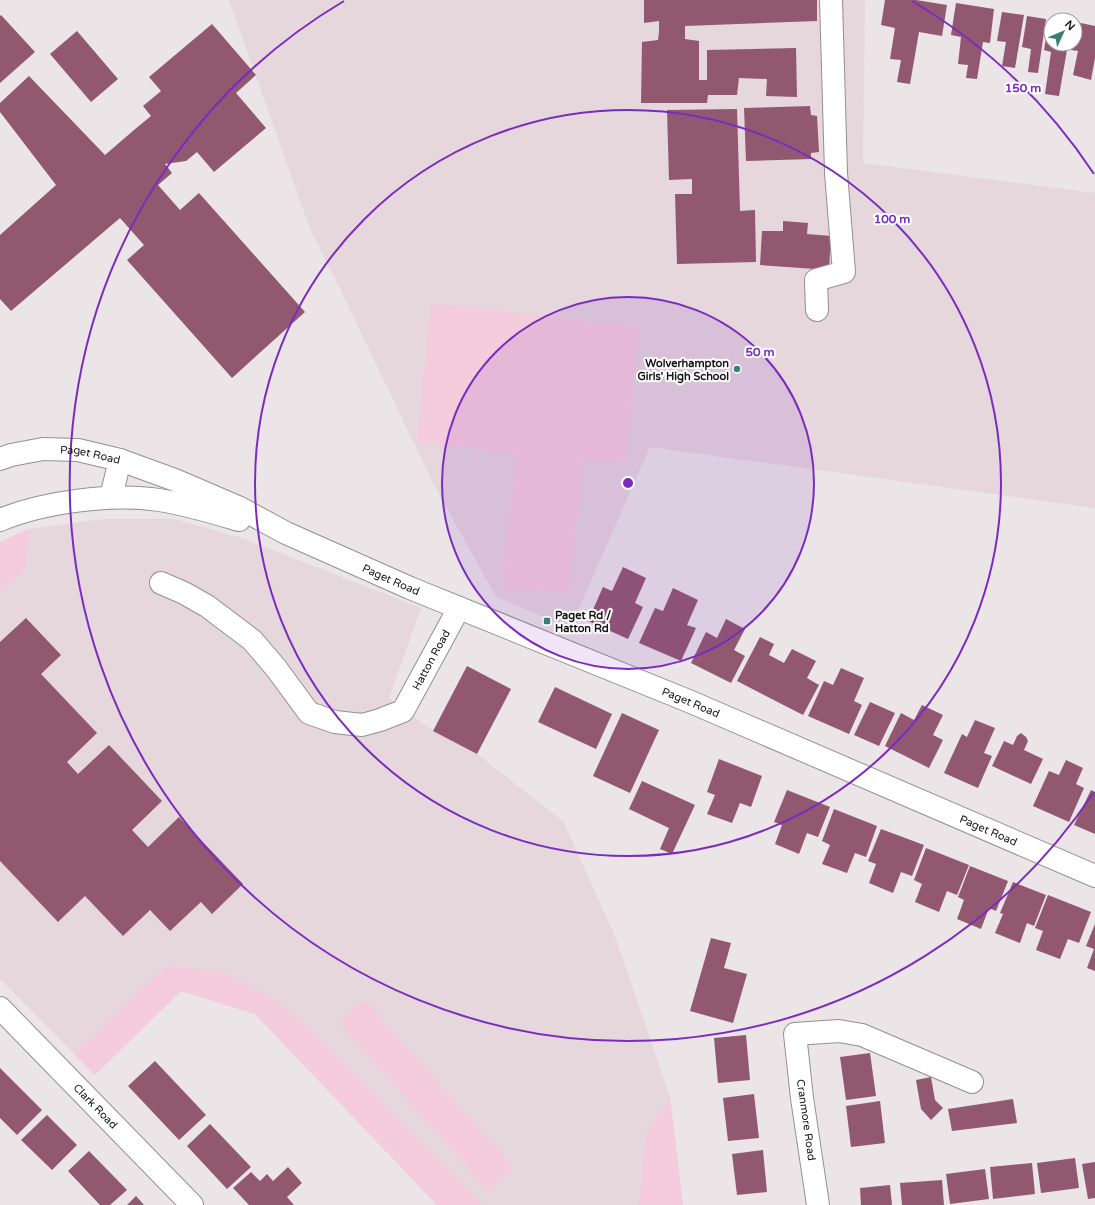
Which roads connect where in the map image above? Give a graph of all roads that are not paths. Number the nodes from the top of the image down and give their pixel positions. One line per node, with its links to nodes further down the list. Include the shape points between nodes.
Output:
1 (831, 0): 2 (street, via 836,172 844,272 816,280)
2 (817, 310)
3 (0, 459): 4 (street, Paget Road, via 43,449 78,450)
4 (120, 460): 5 (street); 7 (street, Paget Road, via 238,507)
5 (111, 497): 6 (street, Paget Road, via 39,508); 7 (street, Paget Road, via 158,500 201,509)
6 (0, 520)
7 (286, 533): 9 (street, Paget Road)
8 (161, 583): 9 (street, Hatton Road, via 207,606 252,640 309,713 335,722 362,725 403,711)
9 (459, 608): 10 (street, Paget Road, via 691,702)
10 (1095, 876)
11 (0, 1008): 13 (street, Clark Road)
12 (972, 1082): 14 (street, Cranmore Road, via 862,1035 839,1031 795,1034)
13 (192, 1205)
14 (818, 1205)

